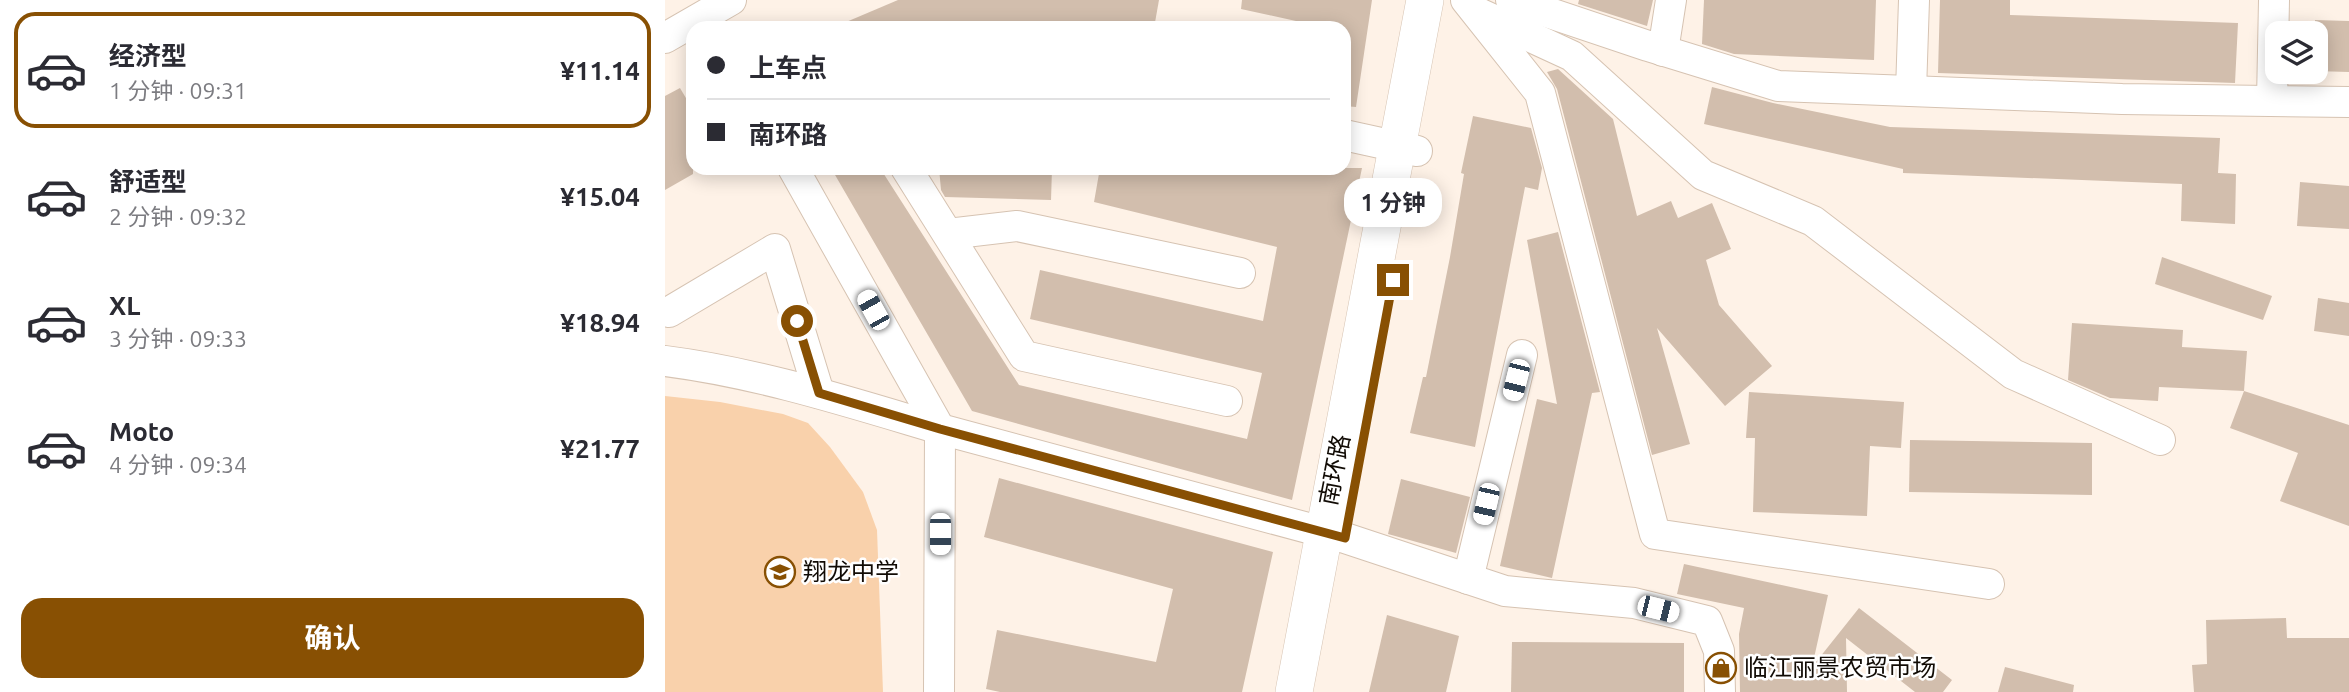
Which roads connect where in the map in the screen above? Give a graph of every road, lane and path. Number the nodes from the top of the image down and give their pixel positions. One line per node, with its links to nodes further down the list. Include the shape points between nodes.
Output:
1 (1425, 0): 14 (main road, 南环路)
2 (1511, 0): 9 (street)
3 (1671, 0): 9 (street)
4 (1914, 0): 10 (street)
5 (2274, 0): 11 (street)
6 (1461, 4): 14 (main road, 南环路); 25 (street, via 1572,56 1703,175 1813,221 2013,374); 28 (street, via 1540,93 1655,534)
7 (686, 28): 8 (street)
8 (665, 37)
9 (1663, 51): 10 (street, via 1778,86)
10 (1911, 91): 11 (street)
11 (2272, 101): 12 (street)
12 (2349, 102)
13 (1351, 137): 14 (street)
14 (1407, 149): 26 (main road, 南环路)
15 (797, 175): 24 (street)
16 (910, 175): 17 (street)
17 (948, 234): 18 (street, via 1017,226); 23 (street, via 1024,356)
18 (1240, 273)
19 (669, 312): 22 (street, via 775,249)
20 (1522, 355): 27 (street)
21 (665, 361): 22 (street, via 713,367)
22 (819, 393): 24 (street)
23 (1227, 401)
24 (940, 429): 26 (street); 29 (street)
25 (2160, 440)
26 (1334, 536): 27 (street); 30 (main road, 南环路); 31 (main road, 南环路)
27 (1468, 579): 32 (street, via 1505,591 1634,603 1707,621 1719,651)
28 (1989, 584)
29 (939, 692)
30 (1294, 692)
31 (1316, 692)
32 (1720, 692)

